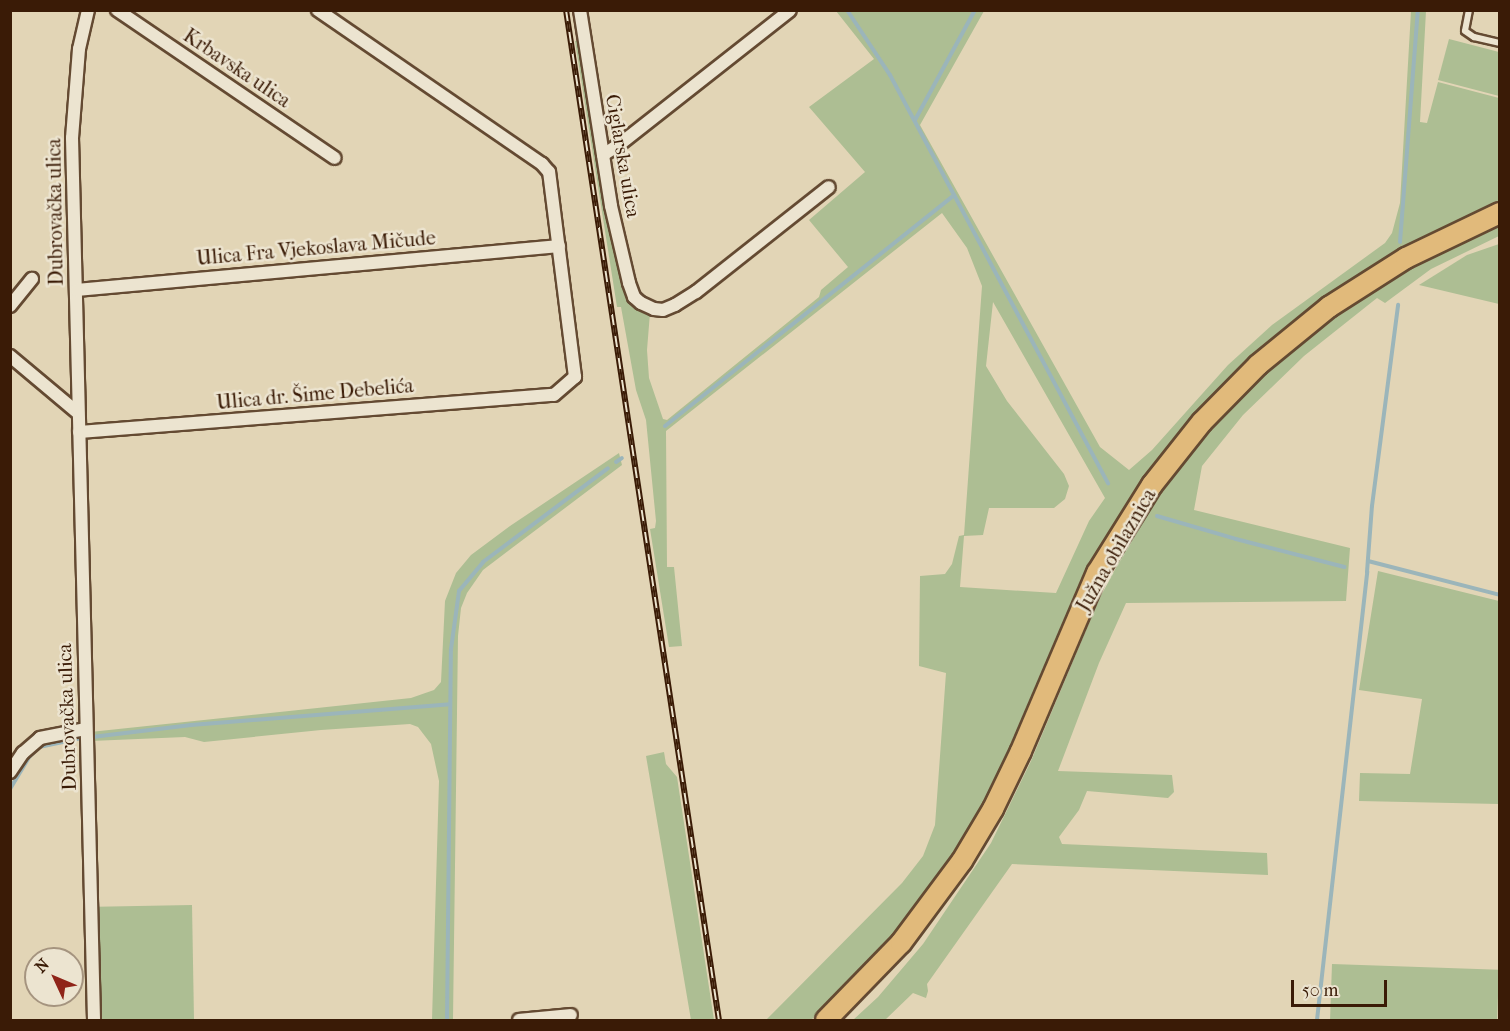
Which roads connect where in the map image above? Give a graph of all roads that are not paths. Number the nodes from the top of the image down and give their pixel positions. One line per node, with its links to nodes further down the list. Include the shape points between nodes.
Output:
1 (88, 10): 14 (street, Dubrovačka ulica, via 79,49 72,138)
2 (117, 10): 9 (street, Krbavska ulica)
3 (318, 10): 12 (street, via 542,164 549,172)
4 (580, 10): 8 (street, Ciglarska ulica)
5 (790, 10): 8 (street)
6 (1469, 10): 7 (lane, via 1465,31)
7 (1500, 43)
8 (603, 155): 10 (street, Ciglarska ulica, via 634,297 663,310 682,301)
9 (335, 158)
10 (829, 187)
11 (1500, 213): 24 (main road, Južna obilaznica, via 1406,258 1329,307 1258,365 1202,422 1152,485 1097,573 1021,751 962,861 901,943)
12 (559, 246): 14 (street, Ulica Fra Vjekoslava Mičude); 18 (street, Ulica dr. Šime Debelića, via 575,377 554,395)
13 (32, 279): 15 (street, Dubrovačka ulica)
14 (77, 290): 17 (street, Dubrovačka ulica)
15 (10, 306)
16 (10, 356): 17 (street)
17 (78, 413): 18 (street, Dubrovačka ulica)
18 (79, 432): 19 (street, Dubrovačka ulica)
19 (86, 729): 20 (street, via 40,738); 22 (street, Dubrovačka ulica)
20 (10, 772)
21 (571, 1015): 23 (street)
22 (94, 1020)
23 (519, 1020)
24 (826, 1020)

